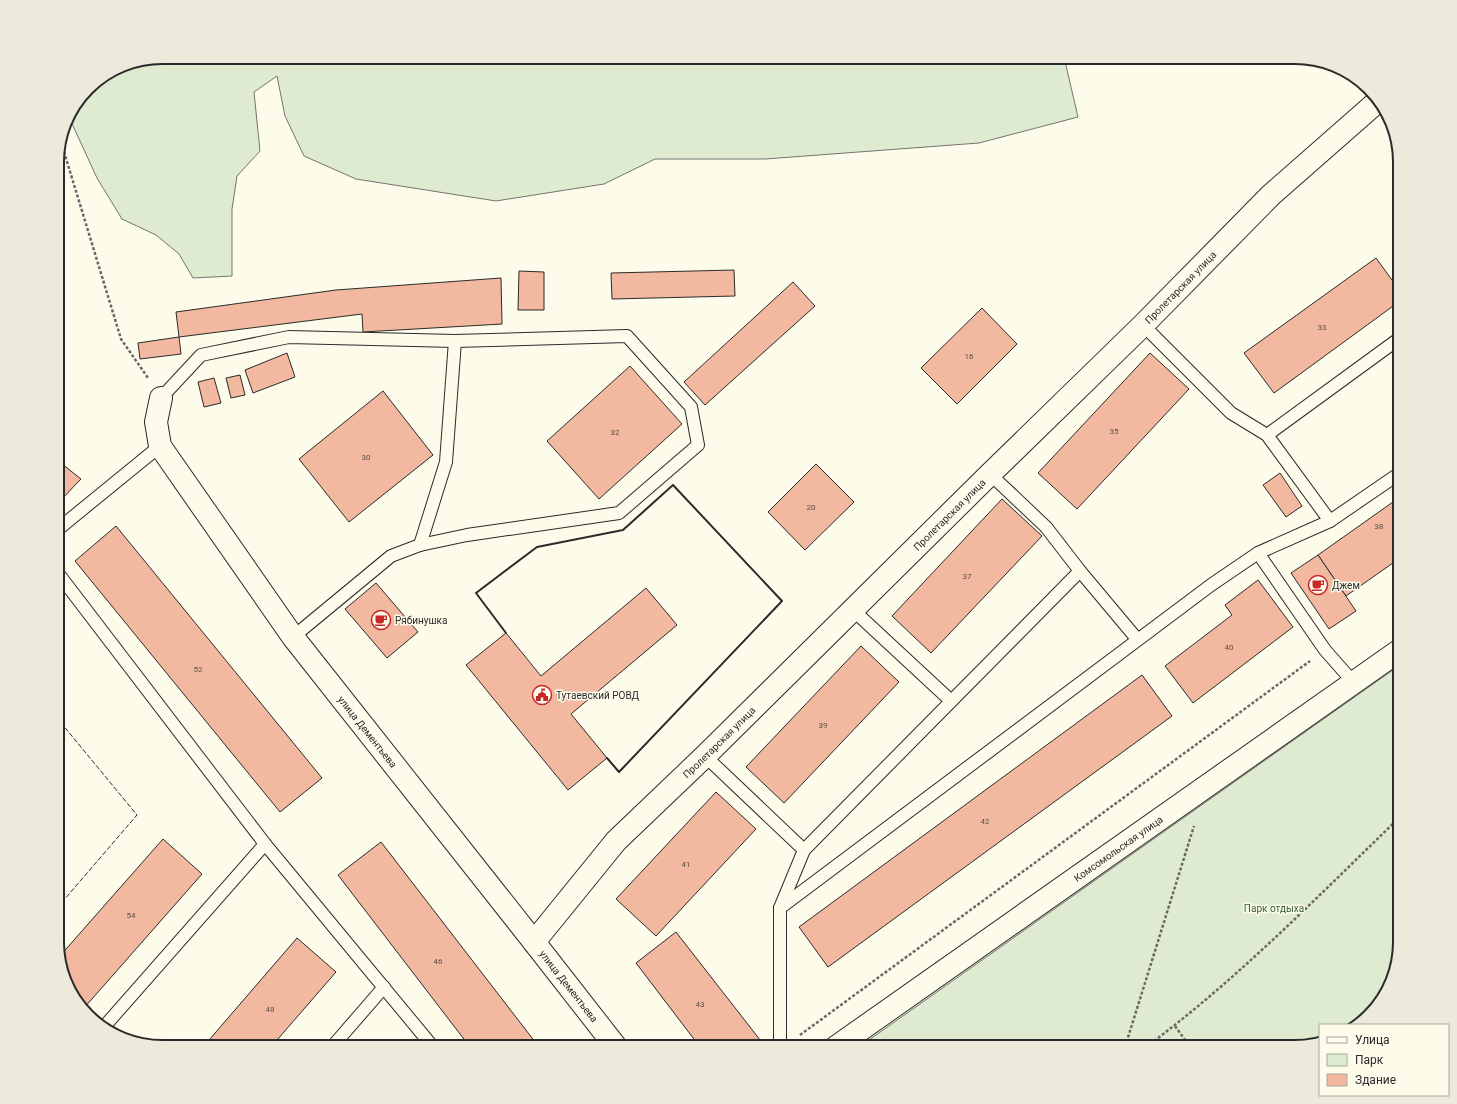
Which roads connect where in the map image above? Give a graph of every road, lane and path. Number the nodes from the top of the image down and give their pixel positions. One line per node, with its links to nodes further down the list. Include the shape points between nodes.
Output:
1 (1374, 104): 3 (street, Пролетарская улица, via 1272,195)
2 (64, 153): 6 (path, via 121,339)
3 (1143, 325): 7 (lane, via 1232,413); 9 (street, Пролетарская улица)
4 (455, 341): 6 (lane, via 289,337 200,355); 13 (lane, via 446,462); 13 (lane, via 627,336 691,407 698,445 619,513 467,535)
5 (1393, 343): 7 (lane)
6 (161, 398): 8 (street, улица Дементьева, via 156,422)
7 (1267, 435): 11 (lane)
8 (160, 446): 12 (lane); 18 (street, улица Дементьева)
9 (990, 474): 15 (lane, via 1046,527); 17 (street, Пролетарская улица)
10 (1393, 478): 11 (lane)
11 (1330, 522): 14 (lane)
12 (64, 524)
13 (420, 545): 18 (lane, via 391,556)
14 (1258, 553): 19 (lane); 20 (lane)
15 (1080, 571): 19 (lane); 23 (lane)
16 (64, 581): 27 (lane)
17 (853, 610): 23 (lane); 24 (street, Пролетарская улица)
18 (293, 637): 30 (street, улица Дементьева)
19 (1137, 639): 29 (lane)
20 (1325, 650): 22 (lane); 34 (path)
21 (1393, 655): 22 (street, Комсомольская улица)
22 (1354, 683): 39 (street, Комсомольская улица)
23 (950, 700): 28 (lane)
24 (705, 756): 28 (lane); 30 (street, Пролетарская улица, via 616,841)
25 (1195, 822): 40 (path)
26 (1393, 824): 33 (path, via 1246,964)
27 (265, 844): 31 (lane); 32 (lane)
28 (804, 850): 29 (lane)
29 (780, 908): 38 (lane)
30 (534, 942): 37 (street, улица Дементьева)
31 (384, 986): 35 (lane); 36 (lane)
32 (108, 1024)
33 (1175, 1026): 41 (path); 42 (path)
34 (796, 1038)
35 (338, 1040)
36 (427, 1040)
37 (611, 1040)
38 (780, 1040)
39 (846, 1040)
40 (1127, 1040)
41 (1156, 1040)
42 (1185, 1040)

